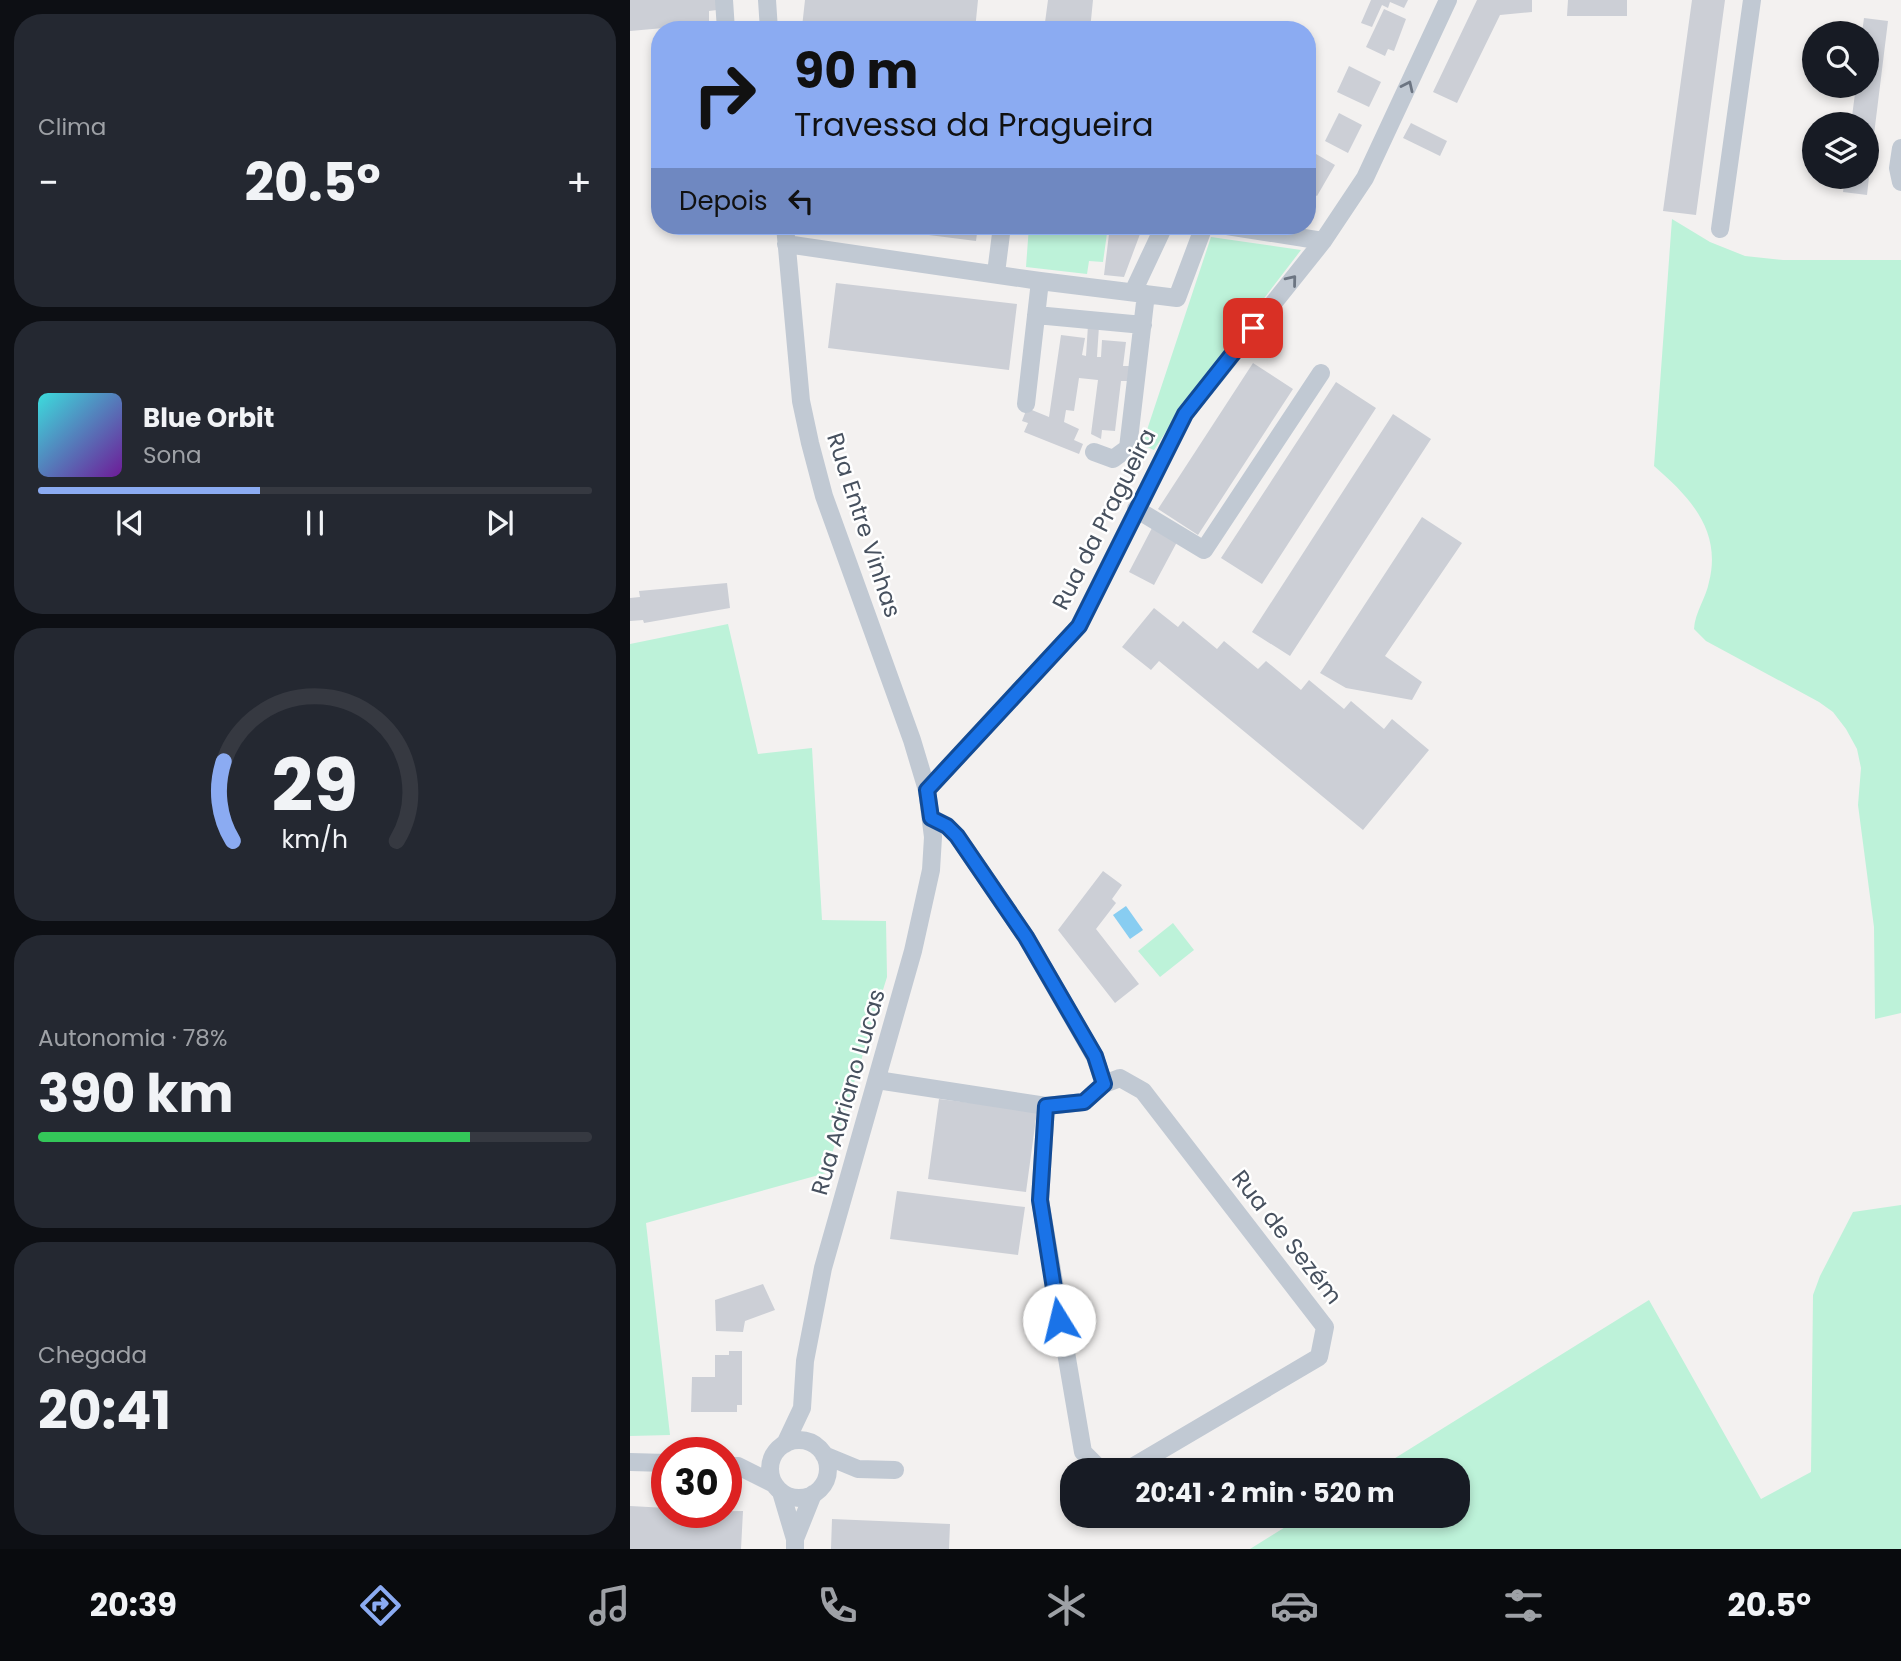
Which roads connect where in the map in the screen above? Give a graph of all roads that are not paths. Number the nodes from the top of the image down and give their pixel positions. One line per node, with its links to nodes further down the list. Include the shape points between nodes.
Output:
1 (724, 0): 5 (street)
2 (767, 0): 6 (street)
3 (1448, 0): 15 (street, Rua da Pragueira, one-way to 3, via 1365,178)
4 (1752, 0): 9 (street)
5 (725, 21)
6 (768, 21)
7 (1901, 148): 8 (street)
8 (1901, 182)
9 (1720, 229)
10 (786, 235): 16 (street); 25 (street, Rua Entre Vinhas, via 801,401 824,496)
11 (1001, 235): 16 (street)
12 (1161, 235): 18 (street)
13 (1201, 235): 18 (street, via 1177,299)
14 (1285, 235): 15 (street)
15 (1323, 241): 24 (street, Rua da Pragueira, one-way to 15, via 1185,414)
16 (996, 274): 17 (street)
17 (1040, 281): 18 (street); 19 (street)
18 (1140, 293): 20 (street)
19 (1036, 315): 20 (street); 22 (street)
20 (1143, 326): 23 (street, via 1128,448 1113,459)
21 (1321, 373): 24 (street, via 1204,550)
22 (1026, 404)
23 (1094, 452)
24 (1136, 509): 25 (street, Rua da Pragueira, via 1079,626)
25 (927, 790): 26 (street, Rua Adriano Lucas)
26 (931, 818): 27 (street, Rua Adriano Lucas, via 931,870 923,910); 28 (street, via 957,836 1026,937 1095,1056)
27 (877, 1080): 29 (street); 30 (street, Rua Adriano Lucas, via 823,1268)
28 (1104, 1084): 29 (street, via 1084,1102); 34 (street, Rua de Sezém, via 1120,1078 1143,1091 1325,1327 1319,1357)
29 (1046, 1106): 33 (street, Rua de Sezém, via 1040,1200 1083,1452)
30 (802, 1408): 31 (street, Rua Adriano Lucas); 32 (street, Rua Adriano Lucas)
31 (780, 1448): 32 (street, via 801,1441); 36 (street); 41 (street, via 770,1467)
32 (820, 1450): 38 (street); 42 (street, via 828,1471)
33 (1089, 1458)
34 (1148, 1458)
35 (630, 1462): 37 (street)
36 (742, 1462)
37 (651, 1463)
38 (858, 1469): 39 (street); 42 (street)
39 (895, 1470)
40 (742, 1471): 41 (street)
41 (778, 1488): 42 (street, via 797,1498); 43 (street)
42 (818, 1490): 43 (street)
43 (795, 1544)

